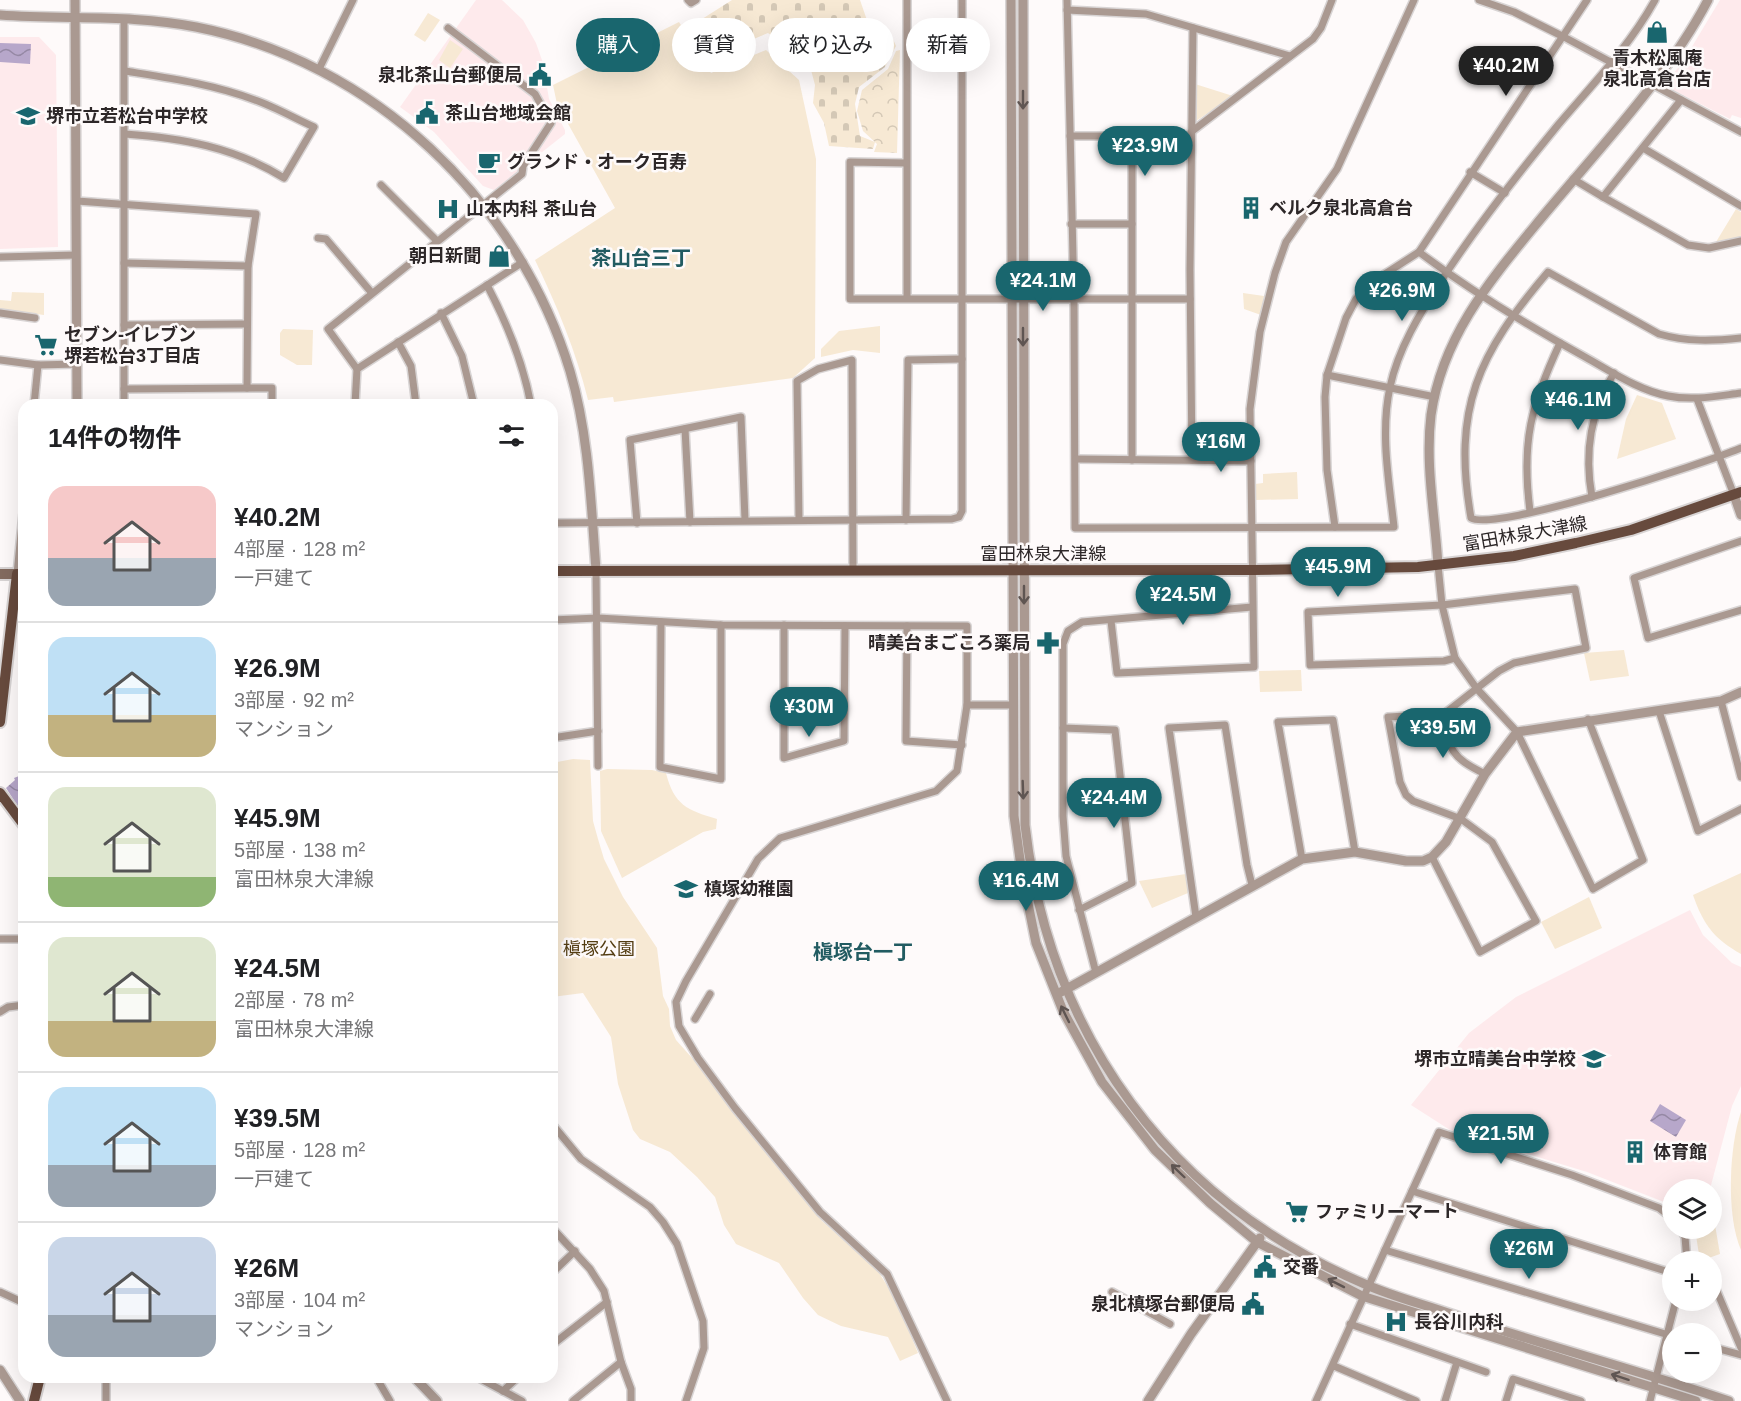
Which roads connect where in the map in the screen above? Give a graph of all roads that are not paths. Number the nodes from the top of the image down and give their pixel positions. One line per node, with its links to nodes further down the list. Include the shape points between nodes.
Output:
1 (75, 0): 18 (street)
2 (353, 0): 27 (street)
3 (688, 0): 4 (street)
4 (696, 0)
5 (907, 0): 19 (street)
6 (962, 0): 20 (street)
7 (1011, 0): 67 (street)
8 (1023, 0): 68 (street, one-way to 68)
9 (1067, 0): 16 (street)
10 (1332, 0): 25 (street, via 1313,39)
11 (1414, 0): 106 (street, via 1337,169 1286,242 1260,332 1251,385)
12 (1479, 0): 24 (street, via 1514,12)
13 (1587, 0): 24 (street)
14 (1655, 0): 26 (street)
15 (1708, 0): 31 (street)
16 (1067, 10): 23 (street, via 1146,14); 36 (street)
17 (0, 15): 18 (street)
18 (75, 18): 21 (street); 44 (street)
19 (907, 18)
20 (962, 18)
21 (124, 19): 27 (street, via 172,23 225,34); 28 (street)
22 (448, 28): 46 (street, via 535,93 550,119 522,174)
23 (1193, 28): 25 (street); 33 (street)
24 (1564, 38): 26 (street); 39 (street)
25 (1290, 56): 33 (street)
26 (1611, 64): 31 (street); 42 (street)
27 (319, 69): 46 (street, via 402,123)
28 (125, 71): 35 (street); 35 (street, via 191,81 258,100 314,127 284,178 237,154 196,142)
29 (908, 72): 38 (street)
30 (961, 72): 64 (street)
31 (1651, 85): 32 (street); 40 (street)
32 (1681, 100): 34 (street); 37 (street)
33 (1191, 132): 66 (street)
34 (1741, 132)
35 (125, 134): 45 (street)
36 (1070, 136): 48 (street); 49 (street, via 1132,136)
37 (1643, 148): 43 (street); 47 (street)
38 (906, 163): 63 (street); 63 (street, via 850,162 850,299)
39 (1470, 172): 42 (street); 53 (street)
40 (1573, 179): 43 (street); 62 (street)
41 (381, 185): 51 (street)
42 (1505, 193): 59 (street)
43 (1603, 197): 52 (street, via 1688,245 1709,248)
44 (77, 201): 45 (street); 54 (street)
45 (124, 203): 57 (street); 58 (street, via 256,214)
46 (484, 205): 51 (street); 56 (street)
47 (1741, 206)
48 (1071, 224): 49 (street); 69 (street)
49 (1132, 224): 65 (street)
50 (318, 238): 61 (street, via 326,239)
51 (437, 241): 61 (street)
52 (1741, 241)
53 (1419, 252): 59 (street); 85 (street, via 1374,281 1356,298)
54 (76, 255): 55 (street); 81 (street)
55 (0, 257)
56 (523, 262): 60 (street); 118 (street, via 545,304 571,373 586,448)
57 (124, 263): 58 (street); 75 (street)
58 (248, 266): 74 (street)
59 (1446, 272): 62 (street); 86 (street, via 1414,325)
60 (487, 285): 71 (street); 98 (street, via 520,357)
61 (371, 292): 83 (street, via 328,329)
62 (1479, 296): 72 (street); 90 (street, via 1452,343)
63 (907, 298): 64 (street)
64 (963, 299): 67 (street); 79 (street)
65 (1131, 299): 66 (street); 69 (street); 104 (street)
66 (1191, 299): 105 (street)
67 (1011, 300): 68 (street); 125 (street)
68 (1023, 300): 69 (street); 125 (street, one-way to 125)
69 (1074, 300): 103 (street)
70 (0, 313): 73 (street)
71 (441, 313): 77 (street); 97 (street, via 462,357)
72 (1511, 316): 76 (street, via 1548,272 1659,334 1704,341); 78 (street); 109 (street, via 1474,388 1464,452 1466,486 1471,518 1476,520)
73 (35, 318)
74 (246, 324): 75 (street); 87 (street)
75 (124, 325): 88 (street)
76 (1741, 338)
77 (398, 342): 83 (street); 96 (street, via 411,366)
78 (1560, 343): 84 (street); 109 (street, via 1529,422 1526,453)
79 (962, 359): 114 (street, via 962,511 952,519); 114 (street, via 908,360)
80 (0, 360): 82 (street)
81 (77, 364): 82 (street); 92 (street)
82 (38, 365): 91 (street)
83 (357, 369): 95 (street)
84 (1614, 373): 99 (street, via 1668,396); 108 (street, via 1592,423 1587,446)
85 (1328, 375): 86 (street); 119 (street, via 1324,431)
86 (1390, 386): 90 (street); 119 (street, via 1385,444 1394,527)
87 (248, 388): 88 (street); 94 (street, via 272,388)
88 (124, 390): 93 (street)
89 (1741, 393): 99 (street)
90 (1435, 396): 122 (street, via 1429,459)
91 (35, 399)
92 (77, 399)
93 (124, 399)
94 (272, 399)
95 (355, 399)
96 (415, 399)
97 (472, 399)
98 (530, 399)
99 (1697, 399): 102 (street)
100 (685, 429): 111 (street, via 741,417); 115 (street, via 630,440); 116 (street)
101 (1741, 448): 102 (street)
102 (1719, 457): 107 (street); 108 (street)
103 (1076, 459): 104 (street); 120 (street, via 1076,528)
104 (1132, 460): 105 (street)
105 (1192, 460): 106 (street)
106 (1251, 460): 120 (street)
107 (1737, 494): 110 (street); 122 (main road, 富田林泉大津線, via 1631,530 1514,556)
108 (1592, 497): 109 (street)
109 (1530, 511)
110 (1741, 516)
111 (745, 520): 112 (street); 116 (street)
112 (799, 520): 113 (street); 113 (street, via 797,381 818,369 852,360)
113 (852, 520): 114 (street); 124 (street)
114 (906, 520)
115 (637, 522): 116 (street); 118 (street)
116 (690, 522)
117 (558, 524): 118 (street)
118 (593, 524): 123 (street)
119 (1335, 527): 120 (street)
120 (1252, 528): 126 (street)
121 (1741, 541): 133 (street, via 1634,578 1648,638)
122 (1438, 565): 126 (main road, 富田林泉大津線); 131 (street)
123 (596, 570): 124 (main road, 富田林泉大津線); 127 (main road, 富田林泉大津線); 134 (street)
124 (853, 570): 125 (main road, 富田林泉大津線)
125 (1018, 570): 126 (main road, 富田林泉大津線); 147 (street); 174 (street, one-way to 174, via 1029,863 1044,930)
126 (1253, 570): 132 (street)
127 (558, 571)
128 (0, 574): 129 (main road)
129 (18, 574)
130 (18, 588): 150 (main road)
131 (1442, 605): 142 (street); 142 (street, via 1308,612 1310,665 1444,661); 143 (street, via 1575,589 1586,648 1514,663)
132 (1252, 607): 136 (street); 136 (street, via 1254,667 1117,673)
133 (1741, 609)
134 (598, 618): 135 (street); 137 (street); 154 (street)
135 (558, 620)
136 (1111, 621): 153 (street, via 1082,622 1068,631 1063,644)
137 (661, 622): 138 (street); 138 (street, via 660,767 721,779)
138 (721, 625): 139 (street)
139 (784, 625): 140 (street); 140 (street, via 784,758 844,741)
140 (845, 626): 141 (street)
141 (907, 626): 146 (street, via 967,626); 157 (street, via 906,741)
142 (1455, 657): 143 (street)
143 (1477, 689): 149 (street); 155 (street)
144 (1741, 692): 145 (street)
145 (1720, 700): 148 (street); 160 (street)
146 (967, 705): 147 (street); 157 (street)
147 (1013, 705): 176 (street, via 1014,816 1022,874 1036,943)
148 (1659, 711): 151 (street); 162 (street, via 1698,831)
149 (1444, 714): 159 (street, via 1449,746 1460,762); 164 (street, via 1388,717 1406,795)
150 (0, 716): 152 (main road)
151 (1588, 719): 155 (street); 155 (street, via 1643,860 1593,888)
152 (0, 722)
153 (1063, 728): 169 (street, via 1066,855); 169 (street, via 1115,730 1132,883)
154 (598, 731): 156 (street); 158 (street)
155 (1517, 732): 159 (street)
156 (558, 737)
157 (962, 745): 227 (street, via 957,771 936,791 780,838 758,859 676,1002 679,1026 735,1108 820,1212 887,1274)
158 (598, 766)
159 (1485, 774): 164 (street)
160 (1741, 777)
161 (0, 793): 163 (main road)
162 (1741, 809)
163 (18, 817)
164 (1461, 819): 166 (street); 166 (street, via 1492,842 1536,921 1480,952)
165 (1355, 852): 166 (street, via 1406,861); 167 (street); 167 (street, via 1333,720 1278,722)
166 (1432, 857)
167 (1302, 859): 168 (street)
168 (1252, 885): 170 (street); 170 (street, via 1225,725 1169,728)
169 (1079, 910): 173 (street)
170 (1196, 917): 173 (street)
171 (0, 939): 172 (street)
172 (18, 939)
173 (1096, 973): 174 (street)
174 (1066, 990): 176 (street); 183 (street, via 1091,1042 1139,1114 1190,1170)
175 (710, 994): 179 (street)
176 (1056, 995): 185 (street, one-way to 176, via 1155,1150 1102,1082)
177 (18, 1006): 178 (street)
178 (0, 1012)
179 (695, 1019)
180 (558, 1131): 226 (street, via 581,1159 650,1207 677,1244 703,1322 705,1348)
181 (1412, 1191): 182 (street, via 1438,1132 1572,1175); 186 (street); 189 (street)
182 (1662, 1210)
183 (1265, 1232): 185 (street); 190 (street)
184 (558, 1234): 187 (street)
185 (1257, 1242): 193 (street, one-way to 185); 228 (street)
186 (1385, 1250): 190 (street); 199 (street)
187 (575, 1251): 188 (street); 195 (street, via 590,1269)
188 (558, 1267)
189 (1662, 1270)
190 (1367, 1286): 193 (street); 210 (street)
191 (0, 1292): 194 (street)
192 (1112, 1292): 197 (street)
193 (1362, 1296): 198 (street); 210 (street, one-way to 193)
194 (18, 1300)
195 (607, 1302): 200 (street); 205 (street)
196 (1722, 1303): 201 (street)
197 (1170, 1324)
198 (1350, 1324): 206 (street); 207 (street)
199 (1662, 1333)
200 (558, 1340)
201 (1741, 1348)
202 (1722, 1350): 203 (street)
203 (1741, 1355)
204 (1662, 1357): 210 (street)
205 (621, 1362): 224 (street); 225 (street)
206 (1457, 1362): 209 (street); 231 (street)
207 (1334, 1366): 229 (street); 230 (street)
208 (0, 1370): 218 (street)
209 (1486, 1372)
210 (1654, 1382): 234 (street); 235 (street); 236 (street)
211 (38, 1383): 219 (main road)
212 (106, 1383): 220 (street)
213 (380, 1383): 221 (street)
214 (418, 1383): 222 (street)
215 (488, 1383): 217 (street)
216 (512, 1383): 217 (street)
217 (503, 1391): 223 (street)
218 (20, 1401)
219 (34, 1401)
220 (106, 1401)
221 (390, 1401)
222 (437, 1401)
223 (522, 1401)
224 (573, 1401)
225 (631, 1401)
226 (686, 1401)
227 (946, 1401)
228 (1148, 1401)
229 (1316, 1401)
230 (1416, 1401)
231 (1445, 1401)
232 (1506, 1401): 233 (street, via 1513,1379)
233 (1581, 1401)
234 (1650, 1401)
235 (1696, 1401)
236 (1729, 1401)

